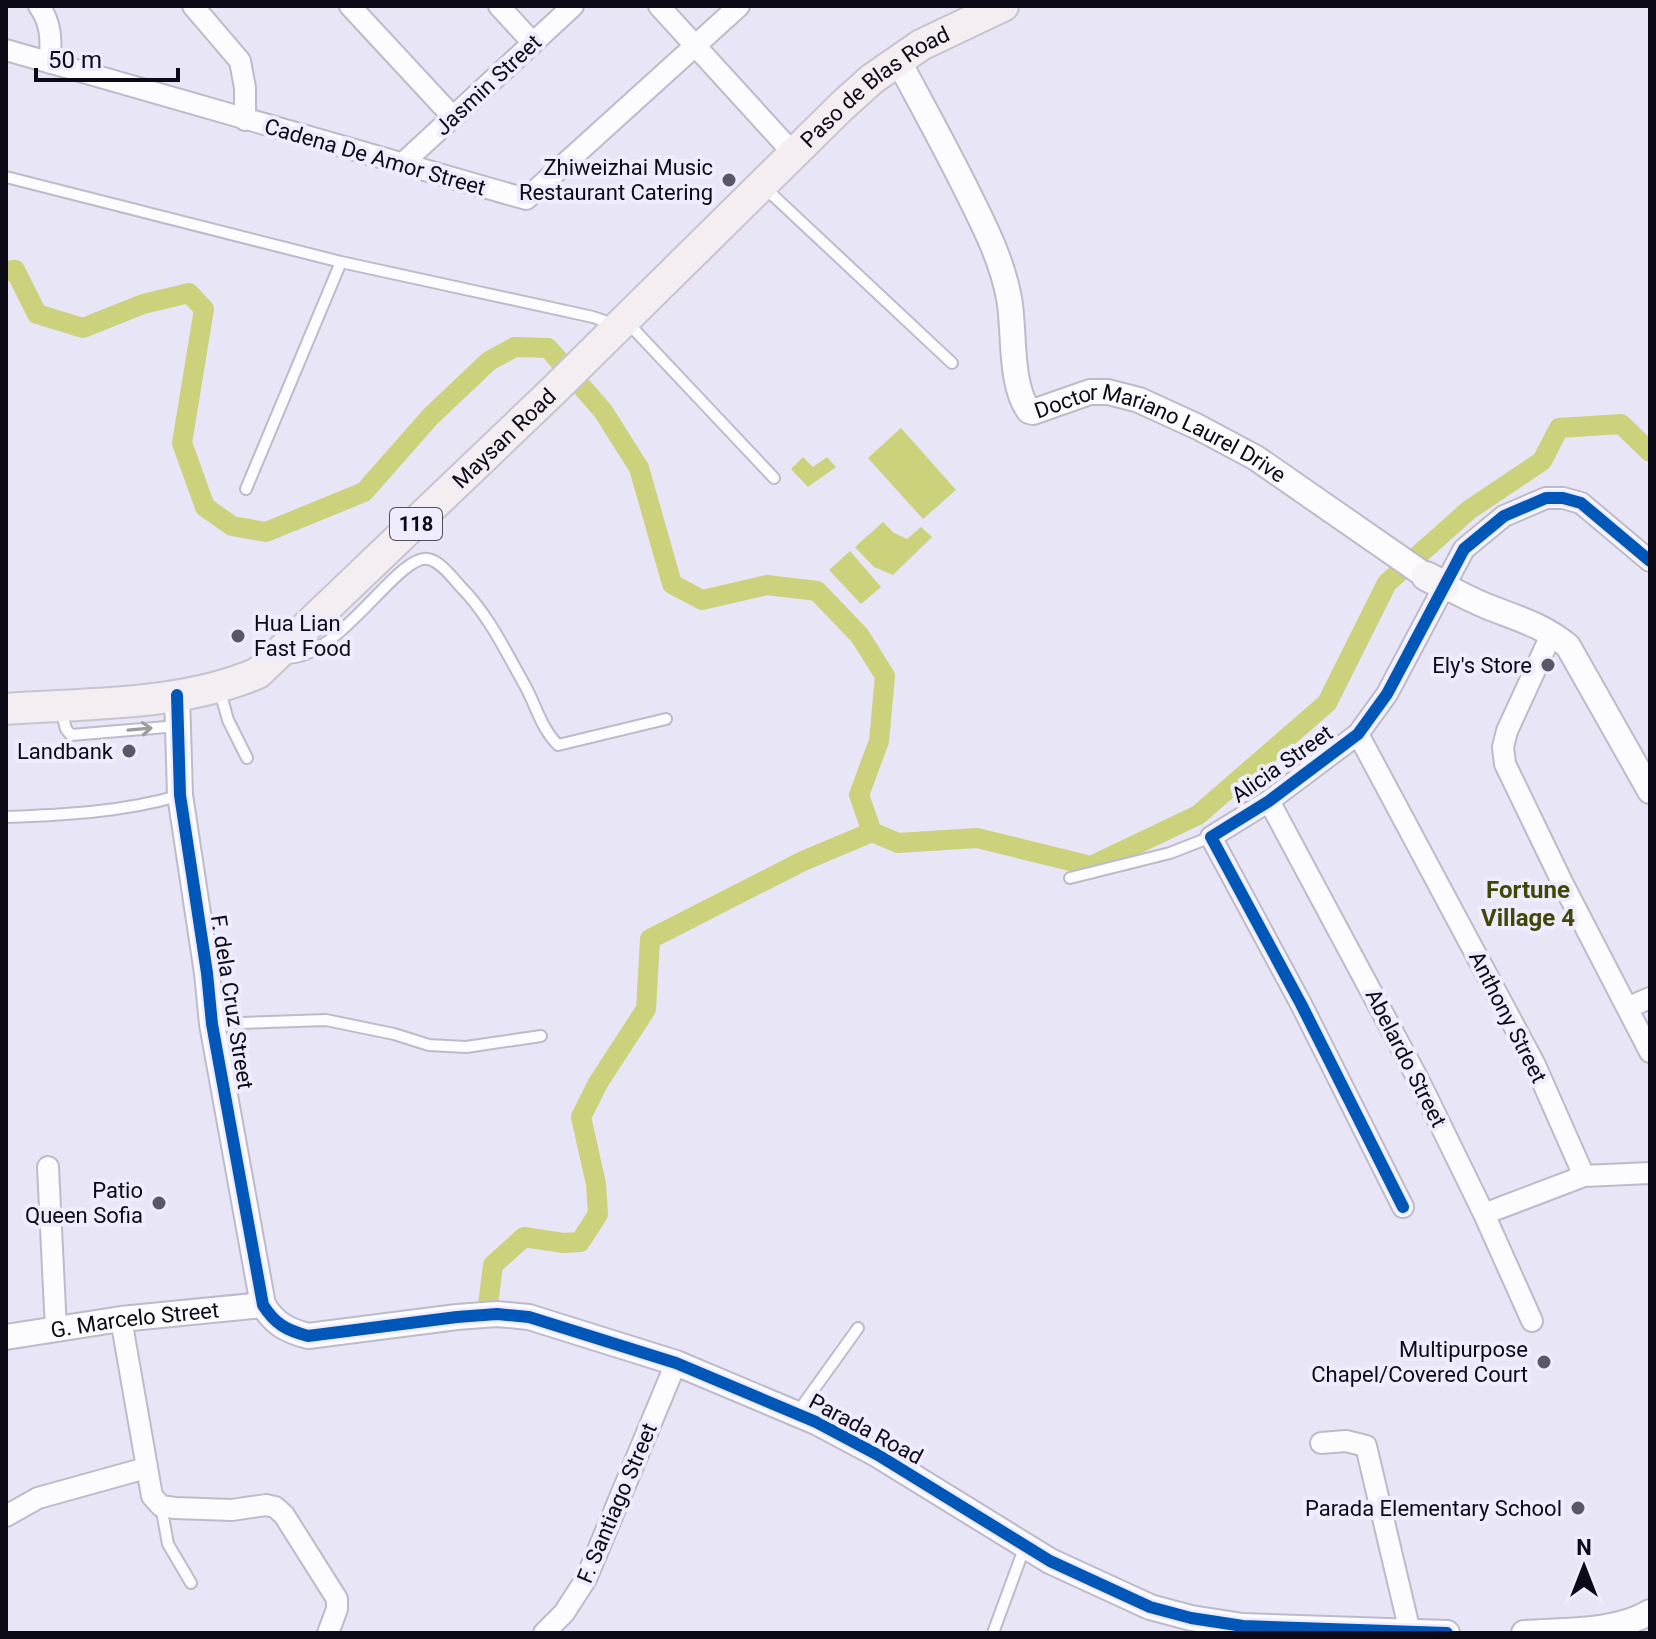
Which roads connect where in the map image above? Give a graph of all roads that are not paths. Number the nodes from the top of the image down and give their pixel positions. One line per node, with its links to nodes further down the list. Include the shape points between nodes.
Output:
1 (39, 6): 13 (street, via 49,24)
2 (193, 6): 15 (street, via 240,61)
3 (350, 6): 14 (street)
4 (499, 6): 9 (street)
5 (573, 6): 9 (street, Jasmin Street)
6 (659, 6): 10 (street)
7 (739, 6): 10 (street)
8 (1003, 6): 12 (main road, Paso de Blas Road / 118, via 939,34)
9 (533, 43): 14 (street, Jasmin Street)
10 (695, 46): 16 (street); 17 (street, Cadena De Amor Street, via 526,199)
11 (6, 50): 13 (street, Cadena De Amor Street)
12 (898, 60): 16 (main road, Paso de Blas Road / 118); 26 (street, Doctor Mariano Laurel Drive, via 1003,267 1017,377 1029,411 1090,392 1139,400 1256,458)
13 (50, 63): 15 (street, Cadena De Amor Street)
14 (453, 117): 17 (street, Jasmin Street)
15 (245, 120): 17 (street, Cadena De Amor Street)
16 (793, 153): 19 (main road, Maysan Road / 118)
17 (402, 164)
18 (6, 177): 20 (lane)
19 (761, 184): 21 (main road, Maysan Road / 118); 22 (lane)
20 (341, 262): 21 (lane); 24 (lane)
21 (622, 322): 23 (lane); 28 (main road, Maysan Road / 118)
22 (952, 363)
23 (774, 478)
24 (246, 489)
25 (1650, 561): 26 (street, Alicia Street, via 1581,503 1546,498 1484,530)
26 (1435, 581): 27 (street, Doctor Mariano Laurel Drive); 33 (street, Alicia Street, via 1387,694)
27 (1552, 633): 35 (street, via 1580,664); 42 (street, via 1507,731 1505,764)
28 (278, 656): 29 (main road, Maysan Road / 118, via 258,673); 32 (lane, via 294,659 320,649 404,571 429,558 481,609 546,733 558,745)
29 (219, 686): 30 (main road, Maysan Road / 118); 34 (lane)
30 (177, 708): 31 (main road, Maysan Road / 118); 36 (street, F. dela Cruz Street)
31 (6, 709)
32 (666, 719)
33 (1358, 734): 37 (street, Alicia Street); 48 (street, Anthony Street, via 1535,1065)
34 (247, 758)
35 (1650, 791)
36 (180, 795): 38 (lane, via 144,805); 43 (street, F. dela Cruz Street)
37 (1269, 801): 39 (street, Alicia Street); 50 (street, Abelardo Street)
38 (6, 817)
39 (1211, 837): 40 (lane); 49 (street)
40 (1070, 878)
41 (1650, 998): 42 (street)
42 (1629, 1007): 45 (street)
43 (212, 1024): 44 (lane, via 326,1020 429,1045 466,1047); 51 (street, F. dela Cruz Street)
44 (541, 1036)
45 (1650, 1052)
46 (48, 1167): 55 (street)
47 (1650, 1173): 48 (street)
48 (1584, 1176): 50 (street)
49 (1403, 1207)
50 (1484, 1214): 53 (street, Abelardo Street)
51 (263, 1305): 52 (street, G. Marcelo Street); 57 (street, Parada Road, via 288,1331 308,1336 457,1317 529,1317)
52 (121, 1319): 55 (street, G. Marcelo Street); 60 (street)
53 (1532, 1321)
54 (858, 1328): 58 (lane)
55 (56, 1330): 56 (street, G. Marcelo Street)
56 (6, 1337)
57 (676, 1363): 58 (street, Parada Road); 69 (street, F. Santiago Street, via 586,1579)
58 (796, 1414): 63 (street, Parada Road, via 878,1455)
59 (1321, 1443): 67 (street, via 1366,1446)
60 (146, 1468): 61 (street, via 152,1496); 62 (street, via 38,1498)
61 (161, 1506): 64 (lane, via 168,1544); 68 (street, via 275,1507 334,1590 337,1609)
62 (6, 1516)
63 (1025, 1546): 66 (street, Parada Road, via 1150,1607); 70 (lane)
64 (191, 1583)
65 (1650, 1612): 72 (street, via 1608,1626)
66 (1242, 1629): 67 (street, Parada Road)
67 (1410, 1632): 71 (street, Parada Road)
68 (328, 1633)
69 (544, 1633)
70 (993, 1633)
71 (1447, 1633)
72 (1524, 1633)

